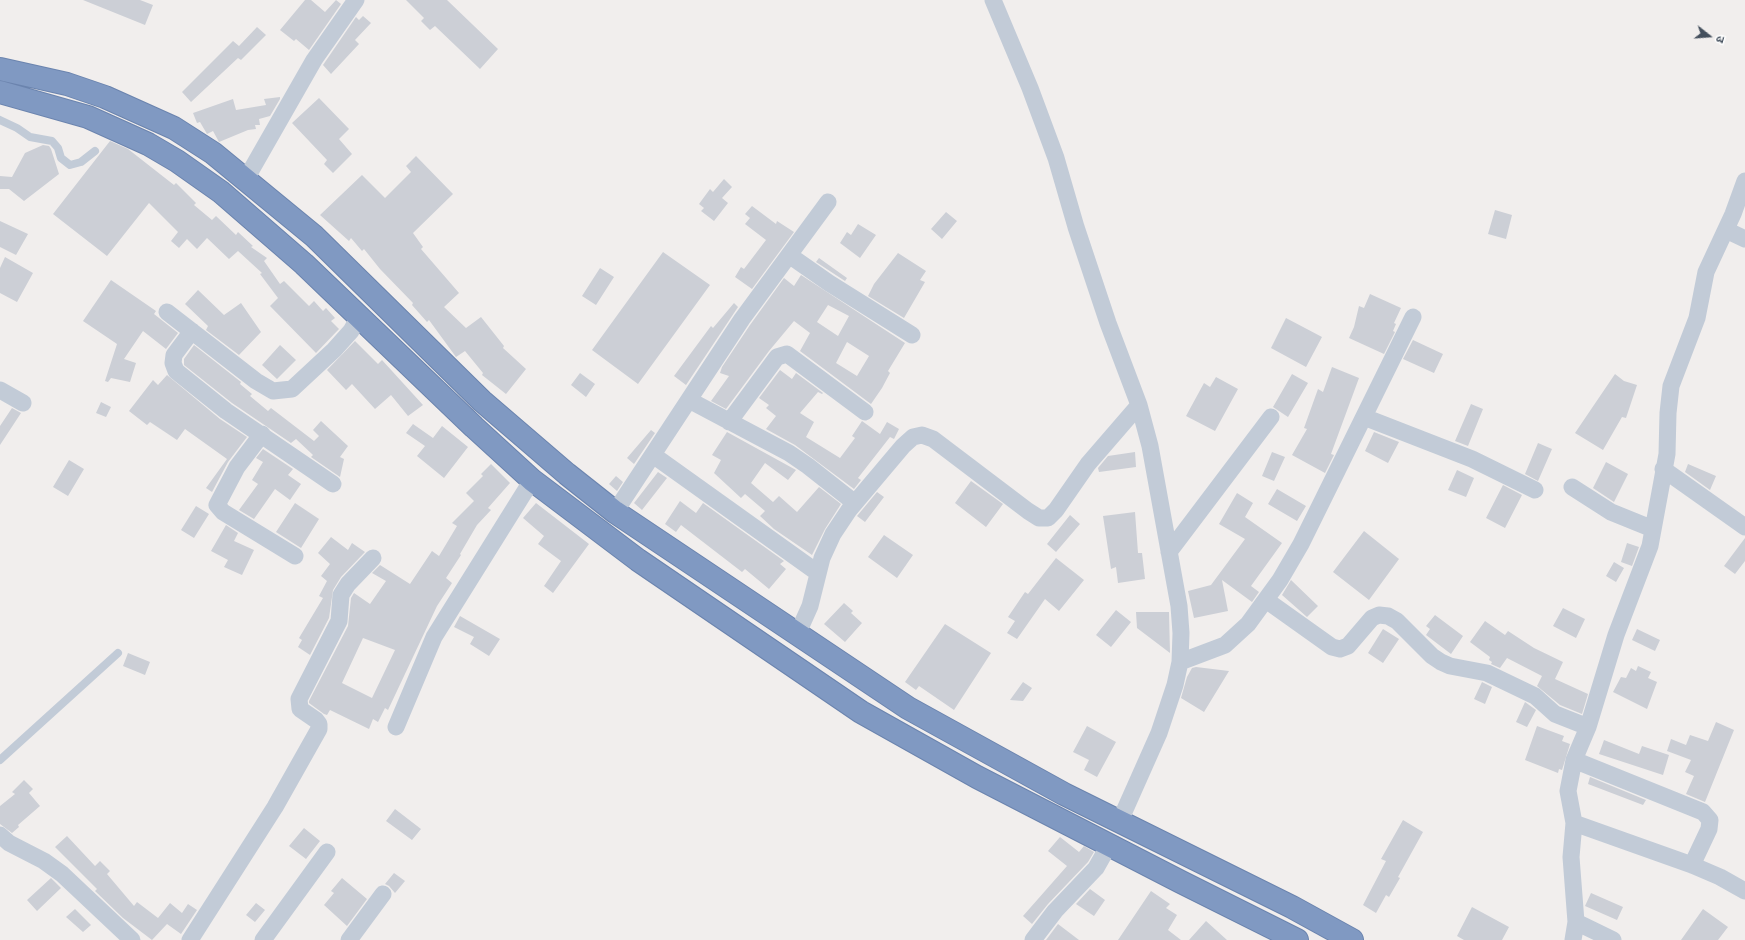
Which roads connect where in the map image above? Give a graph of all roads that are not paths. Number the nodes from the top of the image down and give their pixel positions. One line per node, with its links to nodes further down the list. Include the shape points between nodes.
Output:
1 (356, 0): 7 (street, via 314,60)
2 (994, 0): 21 (street, via 1056,158 1108,323)
3 (0, 69): 7 (highway, via 67,84 139,111 174,128)
4 (0, 92): 14 (highway, via 88,117 148,144 177,161 221,192 304,264)
5 (0, 120): 6 (lane, via 30,137 52,141 58,148 61,158 70,165 81,162)
6 (94, 151)
7 (246, 179): 34 (highway, via 314,236 482,401)
8 (1745, 181): 10 (street)
9 (828, 202): 12 (street)
10 (1726, 230): 11 (street); 28 (street, via 1706,272 1698,318 1670,386 1667,454)
11 (1745, 239)
12 (789, 255): 17 (street); 19 (street, via 742,319)
13 (167, 312): 16 (street)
14 (359, 317): 16 (street, via 351,331 316,368 292,389 282,392 264,388); 29 (highway)
15 (1413, 317): 24 (street)
16 (192, 331): 26 (street, via 174,355 173,364 176,370 226,411)
17 (912, 335)
18 (0, 390): 20 (street)
19 (689, 400): 25 (street); 27 (street)
20 (23, 403)
21 (1139, 405): 33 (street, via 1088,464 1048,518 1039,518 1028,511 933,439 922,435 913,437 903,446); 37 (street, via 1150,446)
22 (865, 412): 25 (street, via 787,354 777,357)
23 (1271, 417): 37 (street)
24 (1364, 417): 32 (street, via 1472,458); 41 (street, via 1301,544)
25 (729, 422): 33 (street, via 782,449)
26 (262, 434): 30 (street); 38 (street, via 237,467 217,505 223,512)
27 (652, 455): 34 (street); 40 (street)
28 (1663, 470): 35 (street); 36 (street)
29 (532, 480): 45 (street, via 434,637); 52 (highway, via 638,560 861,712 977,777)
30 (333, 484)
31 (1572, 487): 36 (street, via 1611,512)
32 (1535, 490)
33 (855, 502): 40 (street, via 833,534)
34 (615, 512): 42 (highway)
35 (1745, 527)
36 (1653, 529): 46 (street, via 1650,546 1616,635)
37 (1169, 552): 44 (street, via 1179,606)
38 (295, 556)
39 (373, 558): 59 (street, via 341,595 339,620 299,699 300,709 316,720 319,729 275,807)
40 (818, 573): 42 (street, via 810,606)
41 (1266, 600): 44 (street, via 1248,624 1226,645); 46 (street, via 1332,647 1340,649 1348,646 1372,618 1379,615 1388,616 1397,621 1441,662 1487,673 1535,696 1555,714)
42 (797, 635): 49 (highway, via 908,708)
43 (118, 653): 47 (lane)
44 (1180, 662): 49 (street, via 1159,733)
45 (396, 727)
46 (1588, 727): 48 (street)
47 (0, 760)
48 (1574, 760): 50 (street, via 1568,791); 54 (street, via 1703,812 1710,820 1709,829)
49 (1119, 823): 64 (highway, via 1292,907)
50 (1574, 823): 54 (street); 57 (street, via 1571,857)
51 (0, 835): 58 (street, via 62,874)
52 (1109, 845): 62 (street, via 1096,868 1055,911); 63 (highway)
53 (327, 852): 60 (street)
54 (1692, 865): 55 (street, via 1720,877)
55 (1745, 892)
56 (383, 894): 61 (street)
57 (1576, 922): 65 (street); 66 (street)
58 (132, 940)
59 (190, 940)
60 (263, 940)
61 (349, 940)
62 (1032, 940)
63 (1297, 940)
64 (1352, 940)
65 (1573, 940)
66 (1613, 940)

